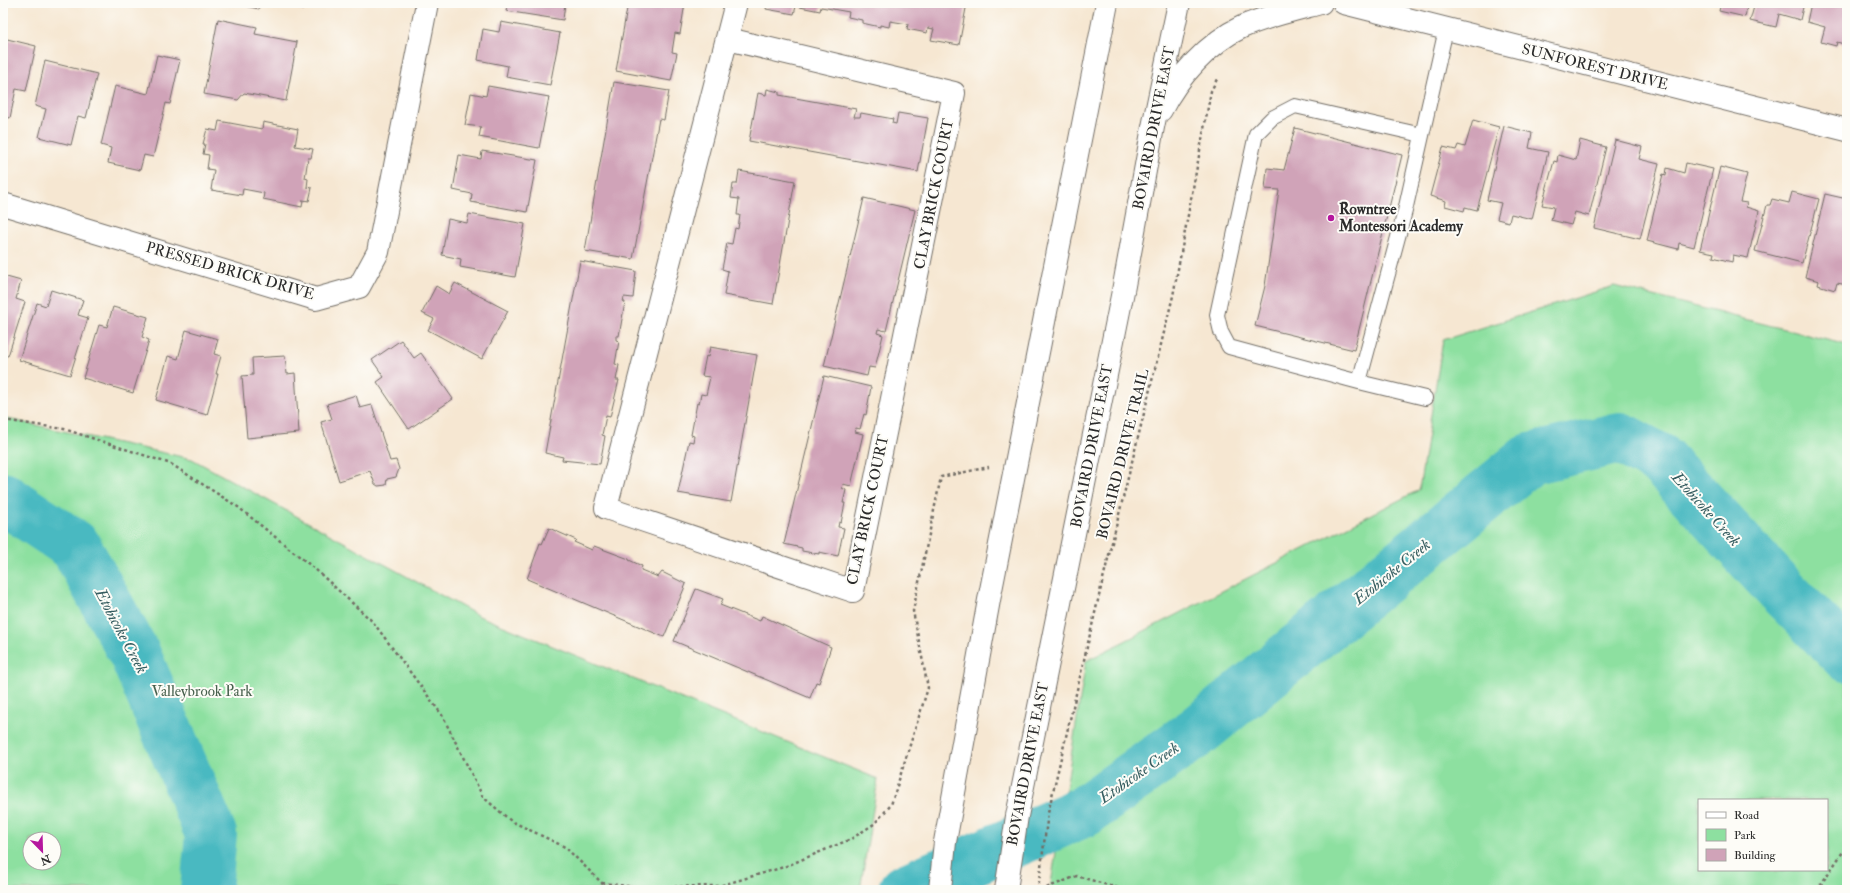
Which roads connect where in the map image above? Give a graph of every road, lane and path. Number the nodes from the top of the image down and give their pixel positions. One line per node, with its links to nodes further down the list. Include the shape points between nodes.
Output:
1 (427, 3): 13 (street, PRESSED BRICK DRIVE, via 378,252 359,287 316,299)
2 (736, 3): 8 (street, CLAY BRICK COURT)
3 (1107, 3): 17 (street)
4 (1178, 3): 10 (street, BOVAIRD DRIVE EAST)
5 (1320, 3): 10 (street, via 1269,16 1240,28 1221,40 1194,64 1171,91)
6 (1344, 3): 7 (street, SUNFOREST DRIVE)
7 (1446, 29): 11 (street, SUNFOREST DRIVE); 12 (lane)
8 (728, 39): 8 (street, CLAY BRICK COURT, via 606,508 853,591 954,93)
9 (1219, 74): 23 (path, BOVAIRD DRIVE TRAIL, via 1211,91 1173,296 1048,814)
10 (1153, 127): 22 (street, BOVAIRD DRIVE EAST, via 1123,291 1016,816)
11 (1847, 130)
12 (1422, 135): 14 (lane, via 1405,211); 14 (lane, via 1295,106 1272,118 1256,134 1217,315 1221,332 1229,347)
13 (3, 204)
14 (1359, 382): 15 (lane)
15 (1425, 398)
16 (3, 420): 19 (path, via 64,429 171,464 238,507 315,569 372,622 442,715 483,797 511,821 565,847)
17 (1017, 462): 19 (path, via 941,477 913,611 928,688 891,805 874,824 850,839 784,867 719,886 635,886); 21 (street, via 945,842)
18 (1847, 846): 25 (path)
19 (602, 882): 20 (path)
20 (606, 890)
21 (940, 890)
22 (1006, 890)
23 (1039, 890): 24 (path, via 1077,876)
24 (1119, 890)
25 (1817, 890)

